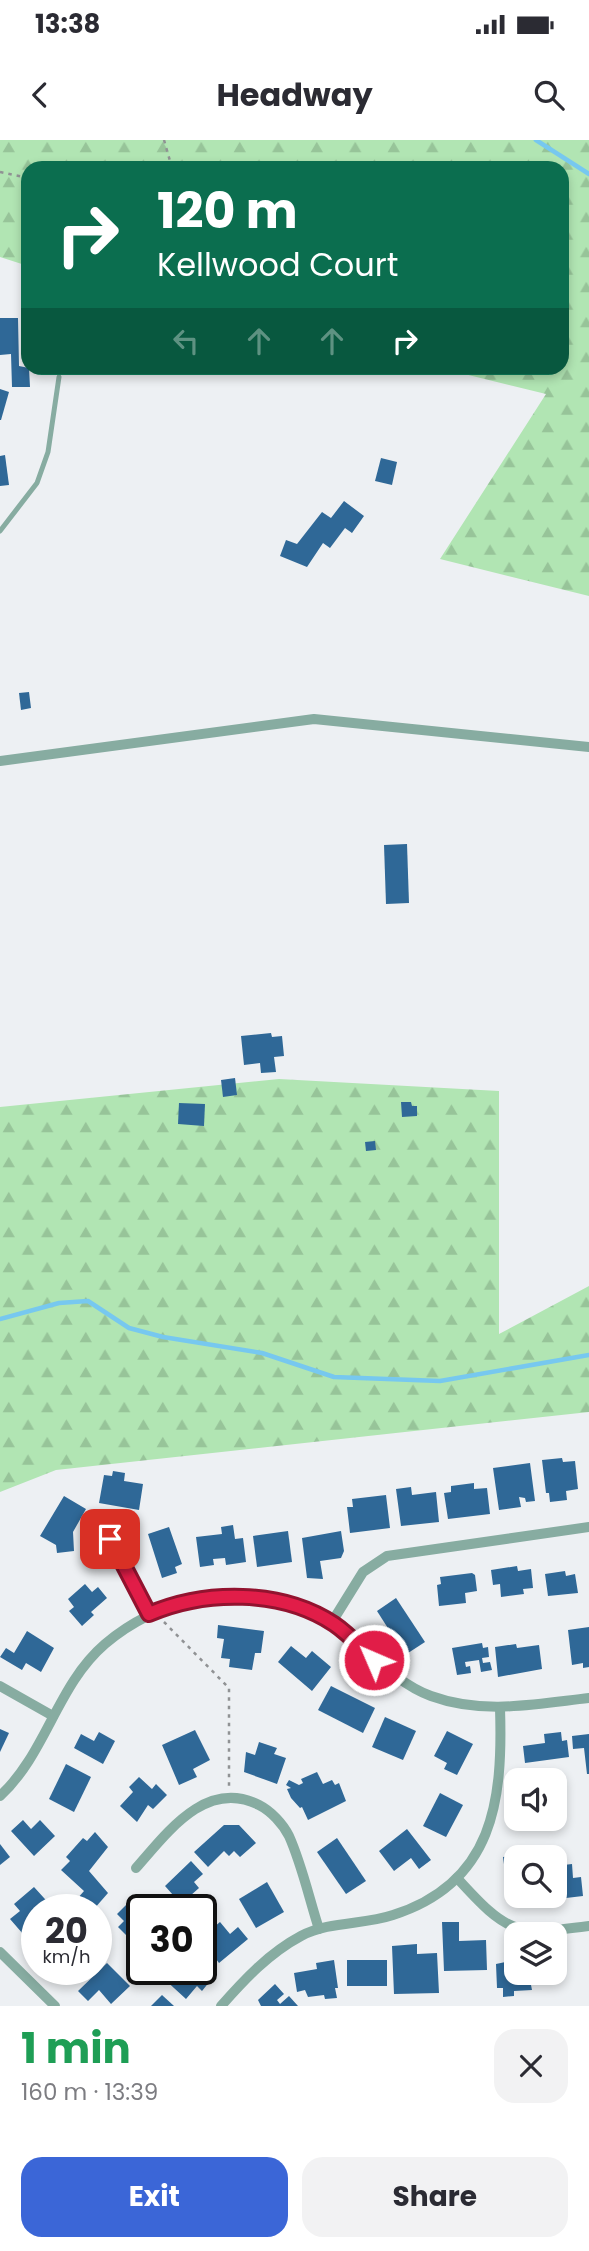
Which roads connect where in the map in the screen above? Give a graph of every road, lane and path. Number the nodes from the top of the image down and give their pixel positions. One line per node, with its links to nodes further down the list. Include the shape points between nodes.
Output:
1 (164, 140): 2 (path)
2 (170, 161)
3 (0, 172): 4 (path)
4 (21, 176)
5 (59, 377): 6 (lane, via 48,452 37,483)
6 (0, 531)
7 (589, 747): 8 (street, via 314,719)
8 (0, 761)
9 (589, 1527): 12 (street, via 387,1556 363,1572)
10 (110, 1539): 11 (street)
11 (152, 1613): 12 (street, via 207,1597 248,1597); 16 (street, via 103,1646); 18 (path, via 229,1688)
12 (332, 1622): 15 (street, via 410,1686 450,1702)
13 (0, 1686): 16 (street)
14 (589, 1698): 15 (street)
15 (500, 1708): 20 (street, via 497,1803 483,1841)
16 (53, 1716): 17 (street, via 29,1764)
17 (0, 1797)
18 (229, 1797): 19 (street, via 197,1808); 22 (street, via 265,1808 282,1825)
19 (136, 1868)
20 (457, 1878): 21 (street, via 510,1927 540,1933); 22 (street, via 427,1900 394,1915)
21 (589, 1926)
22 (319, 1928): 25 (street, via 280,1949)
23 (0, 1952): 24 (street)
24 (55, 2006)
25 (221, 2006)

